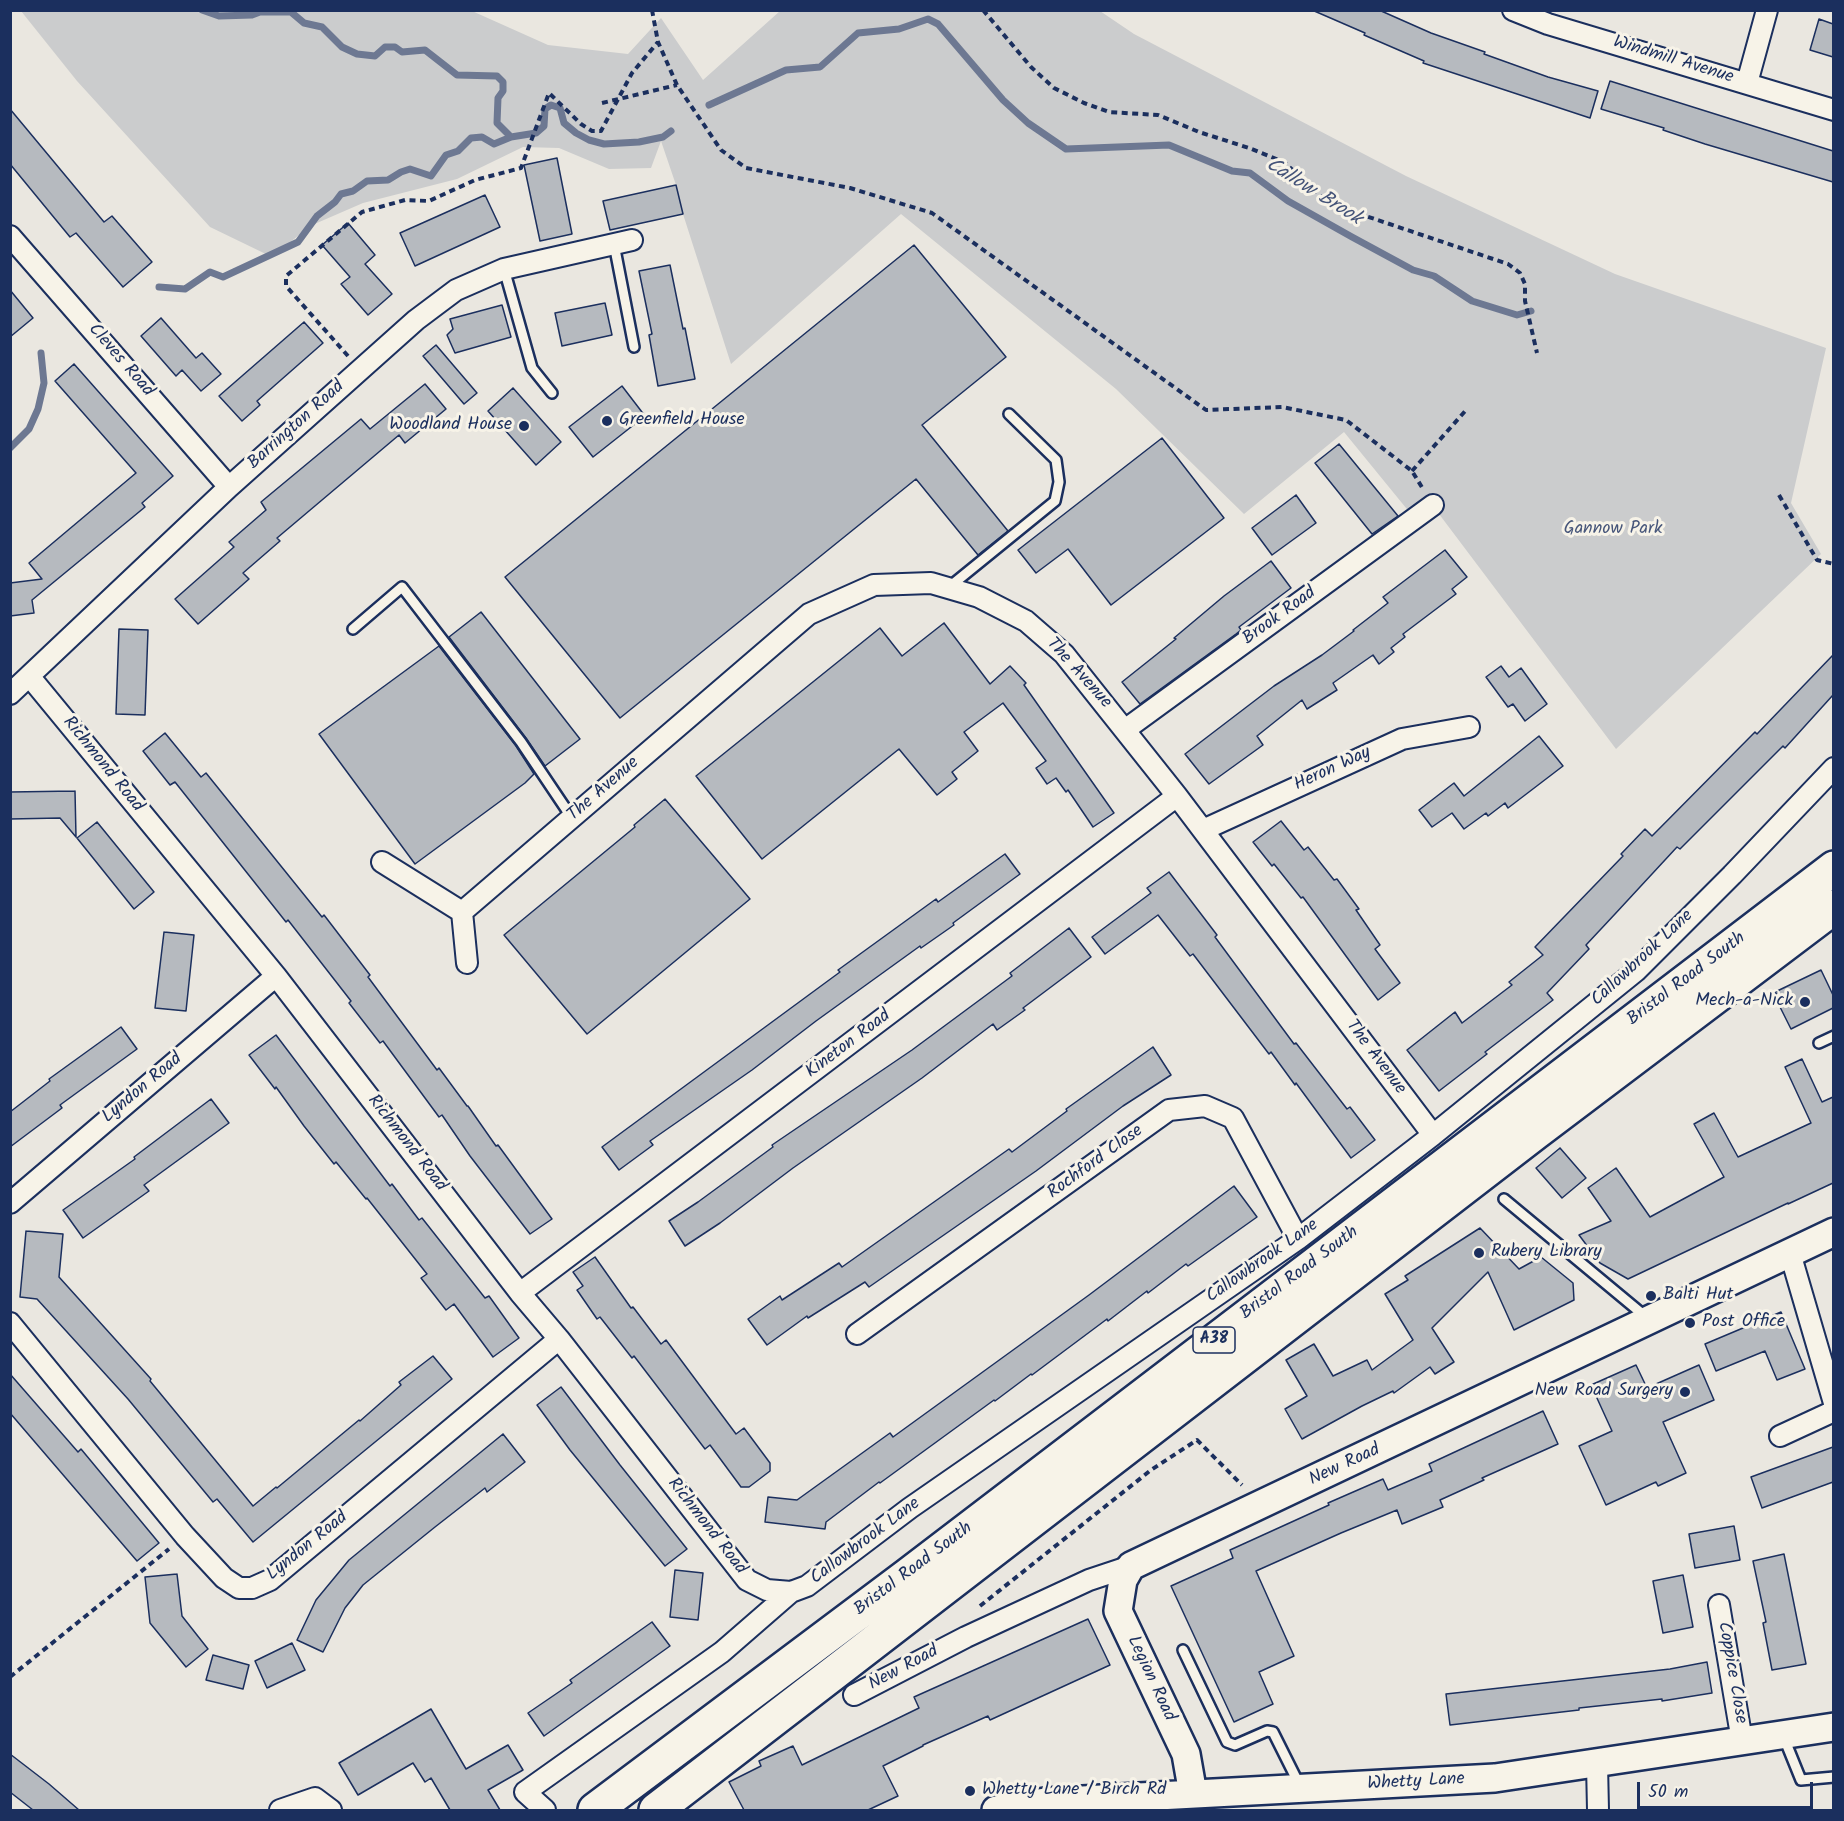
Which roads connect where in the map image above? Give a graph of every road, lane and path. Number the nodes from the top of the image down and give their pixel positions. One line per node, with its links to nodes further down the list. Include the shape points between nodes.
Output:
1 (652, 10): 5 (path)
2 (983, 10): 15 (path, via 1030,67 1054,88 1084,103 1109,112 1158,115 1284,162 1323,198 1345,209 1508,264 1520,273 1525,284)
3 (1513, 10): 6 (street, Windmill Avenue)
4 (1767, 10): 6 (street)
5 (658, 42): 7 (path); 8 (path, via 632,73)
6 (1747, 83): 10 (street, Windmill Avenue)
7 (677, 85): 8 (path); 20 (path, via 721,150 746,168 850,188 932,213 1206,410 1282,407 1346,420)
8 (617, 100): 9 (path); 16 (path, via 601,131 592,131 549,93 521,168 475,180 429,201 405,200 362,212 286,276 286,286)
9 (602, 103)
10 (1833, 110)
11 (623, 242): 13 (street, Barrington Road); 14 (lane)
12 (14, 249): 21 (street, Cleves Road)
13 (504, 269): 16 (street, Barrington Road, via 456,290); 17 (lane, via 532,368)
14 (634, 347)
15 (1537, 352)
16 (360, 370): 21 (street, Barrington Road)
17 (552, 393)
18 (1467, 409): 20 (path)
19 (1009, 414): 25 (lane, via 1056,460 1059,482 1055,501)
20 (1412, 471): 23 (path)
21 (229, 487): 27 (street, Barrington Road)
22 (1779, 495): 24 (path, via 1817,560)
23 (1433, 505): 30 (street, Brook Road)
24 (1833, 564)
25 (948, 588): 30 (street, The Avenue, via 979,597 1026,621 1064,654); 33 (street, The Avenue, via 931,583 874,585 809,614)
26 (353, 629): 33 (lane, via 402,587 521,742)
27 (30, 677): 28 (street, Barrington Road); 40 (street, Richmond Road)
28 (10, 694)
29 (1469, 727): 34 (street, Heron Way, via 1402,739)
30 (1126, 729): 32 (street, The Avenue)
31 (1833, 768): 43 (street, Callowbrook Lane, via 1636,971)
32 (1177, 796): 34 (street, The Avenue); 49 (street, Kineton Road)
33 (572, 818): 38 (street, The Avenue)
34 (1203, 830): 43 (street, The Avenue)
35 (382, 862): 38 (street)
36 (1833, 868): 76 (highway, Bristol Road South / A38)
37 (1833, 906): 77 (highway, Bristol Road South / A38)
38 (462, 912): 39 (street)
39 (467, 963)
40 (276, 976): 45 (street, Lyndon Road); 49 (street, Richmond Road)
41 (1833, 1036): 42 (lane)
42 (1819, 1043)
43 (1433, 1136): 47 (street, Callowbrook Lane)
44 (1504, 1199): 50 (lane)
45 (10, 1203)
46 (1833, 1232): 48 (street, New Road)
47 (1298, 1239): 52 (street, Rochford Close, via 1233,1118 1205,1106 1169,1110); 60 (street, Callowbrook Lane, via 909,1509 807,1586)
48 (1790, 1253): 50 (street, New Road); 54 (street)
49 (520, 1293): 53 (street, Richmond Road)
50 (1650, 1320): 57 (street, New Road)
51 (10, 1323): 58 (street, Lyndon Road)
52 (857, 1334)
53 (559, 1339): 58 (street, Lyndon Road, via 270,1580 252,1588 240,1588 224,1578); 60 (street, Richmond Road, via 747,1580 767,1590)
54 (1833, 1403)
55 (1833, 1411): 56 (street)
56 (1780, 1436)
57 (1261, 1505): 59 (street, New Road); 62 (path, via 1197,1440 1151,1470 973,1611)
58 (186, 1536): 64 (path)
59 (1131, 1566): 62 (street, New Road, via 1089,1580); 72 (street, Legion Road, via 1123,1580 1118,1611 1186,1754)
60 (791, 1592): 75 (street, Callowbrook Lane, via 722,1652 525,1792)
61 (1719, 1605): 68 (street, Coppice Close)
62 (966, 1637): 65 (street, New Road)
63 (1183, 1650): 71 (lane, via 1227,1742 1235,1745 1273,1732)
64 (10, 1677)
65 (854, 1695)
66 (1833, 1726): 67 (street, Whetty Lane)
67 (1783, 1735): 68 (street, Whetty Lane); 70 (lane, via 1801,1780)
68 (1742, 1742): 69 (street, Whetty Lane)
69 (1597, 1764): 71 (street, Whetty Lane, via 1495,1778); 79 (street)
70 (1833, 1777)
71 (1300, 1788): 72 (street, Whetty Lane)
72 (1193, 1794): 78 (street, Whetty Lane, via 1045,1802)
73 (280, 1810): 74 (street, via 315,1797)
74 (331, 1810)
75 (545, 1810)
76 (595, 1810)
77 (656, 1810)
78 (996, 1810)
79 (1598, 1810)

